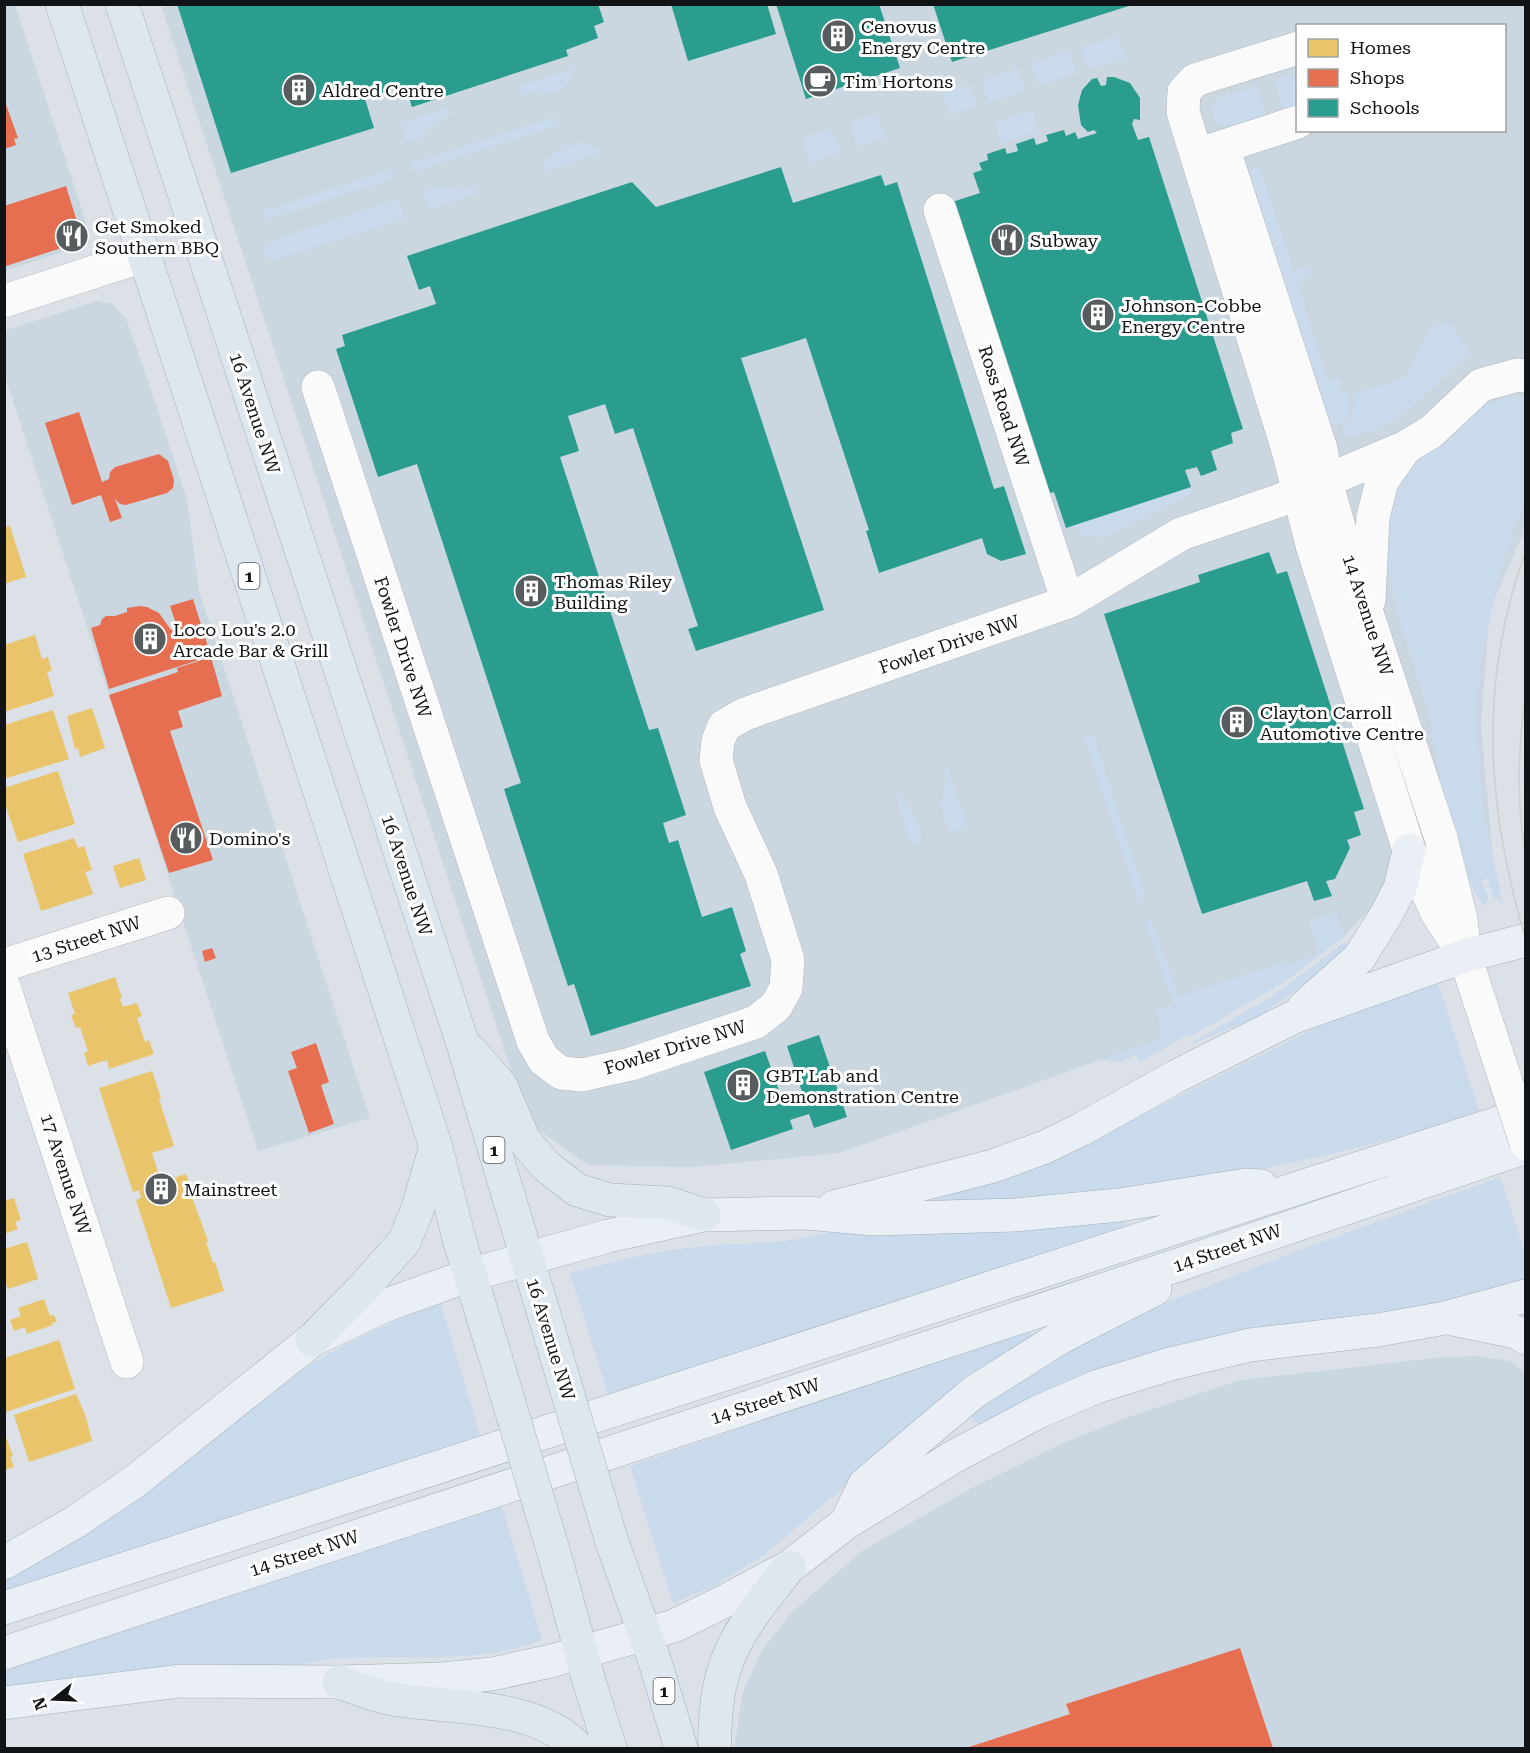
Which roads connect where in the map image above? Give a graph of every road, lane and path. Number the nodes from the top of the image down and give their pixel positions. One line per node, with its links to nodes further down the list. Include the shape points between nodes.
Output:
1 (62, 4): 7 (highway, 1)
2 (122, 4): 22 (highway, 16 Avenue NW / 1)
3 (1296, 49): 5 (street, via 1195,80 1184,92 1183,112)
4 (1296, 123): 5 (street)
5 (1210, 151): 12 (street, via 1321,449)
6 (940, 210): 13 (street, Ross Road NW)
7 (143, 256): 8 (street); 25 (highway, 1)
8 (4, 301)
9 (1526, 376): 11 (street, Fowler Drive NW, via 1481,384 1431,432)
10 (318, 387): 13 (street, Fowler Drive NW, via 533,1041 544,1060 561,1072 582,1075 631,1064 756,1022 776,1006 786,988 788,960 782,939 761,874 730,807 716,760 724,726 759,709)
11 (1406, 447): 12 (street, Fowler Drive NW); 14 (street, via 1382,481 1373,517)
12 (1312, 487): 13 (street, Fowler Drive NW, via 1181,534); 14 (street, 14 Avenue NW); 15 (street, 14 Avenue NW, via 1312,544)
13 (1068, 602)
14 (1368, 617): 18 (street, 14 Avenue NW, via 1441,838 1461,919)
15 (1409, 850): 18 (street, 14 Avenue NW, via 1437,913); 21 (main road, via 1400,888 1359,958)
16 (168, 913): 19 (street, 13 Street NW)
17 (1526, 940): 18 (main road)
18 (1465, 956): 21 (main road); 24 (street, 14 Avenue NW, bridge)
19 (4, 965)
20 (4, 987): 36 (street, 17 Avenue NW)
21 (1294, 1017): 27 (main road, via 1045,1147 993,1166)
22 (462, 1041): 28 (highway, via 501,1086 524,1140 546,1166 577,1190 610,1200 668,1203); 29 (highway, 16 Avenue NW / 1)
23 (1526, 1114): 26 (main road, 14 Street NW)
24 (1526, 1145): 30 (main road, 14 Street NW)
25 (436, 1147): 31 (highway, 1); 35 (highway, via 404,1242)
26 (1298, 1188): 27 (main road, via 1246,1185 1015,1215 874,1219); 40 (main road, 14 Street NW)
27 (806, 1213): 28 (main road)
28 (704, 1215): 29 (main road)
29 (527, 1258): 31 (main road); 41 (highway, 16 Avenue NW / 1, bridge, via 612,1542)
30 (1184, 1263): 37 (main road, via 1156,1289 1061,1337 974,1392 864,1484); 43 (main road, 14 Street NW)
31 (470, 1275): 35 (main road, via 384,1306); 42 (highway, 1, bridge)
32 (1526, 1296): 33 (main road)
33 (1445, 1318): 34 (main road, via 1516,1332); 37 (main road, via 1250,1345 1107,1383 1038,1412 965,1450)
34 (1526, 1338)
35 (312, 1340): 38 (main road, via 134,1482 66,1528)
36 (127, 1362)
37 (846, 1523): 39 (main road)
38 (4, 1563)
39 (789, 1567): 41 (main road, via 674,1626); 49 (highway, via 753,1613 724,1666 717,1693)
40 (4, 1608)
41 (645, 1634): 42 (main road); 48 (highway, 16 Avenue NW / 1)
42 (582, 1652): 44 (main road, via 492,1674); 47 (highway, 1)
43 (4, 1653)
44 (339, 1682): 45 (main road, via 180,1681); 46 (highway, via 390,1699 492,1710 542,1723 567,1737)
45 (4, 1703)
46 (578, 1749)
47 (610, 1749)
48 (681, 1749)
49 (715, 1749)

